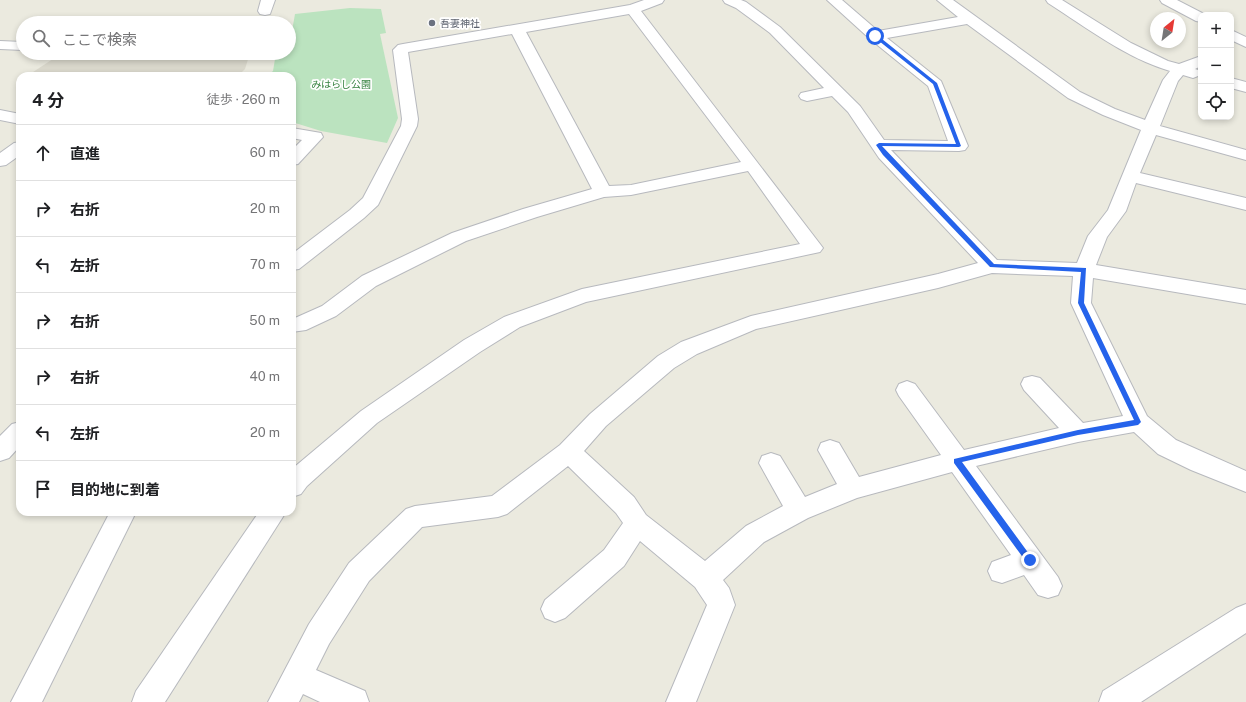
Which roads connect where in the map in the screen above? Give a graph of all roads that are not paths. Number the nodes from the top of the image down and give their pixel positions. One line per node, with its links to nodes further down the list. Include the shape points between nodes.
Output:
1 (657, 0): 7 (street)
2 (730, 0): 23 (street, via 775,30)
3 (834, 0): 11 (street)
4 (944, 0): 9 (street)
5 (1053, 0): 19 (street, via 1126,46 1163,64)
6 (1167, 0): 8 (street)
7 (633, 9): 10 (street); 34 (street)
8 (1198, 16)
9 (970, 19): 11 (street); 27 (street, via 1074,94 1109,112)
10 (517, 29): 36 (street); 38 (street, via 400,50 409,126 375,195 357,214)
11 (875, 36): 29 (street, via 935,84 959,146)
12 (1234, 36): 13 (street)
13 (1246, 42)
14 (0, 45): 15 (street)
15 (16, 46)
16 (1246, 49): 17 (street)
17 (1234, 51)
18 (1198, 61): 19 (street)
19 (1180, 69): 20 (street); 27 (street, via 1171,80)
20 (1198, 74)
21 (1234, 84): 22 (street)
22 (1246, 87)
23 (836, 91): 24 (street); 29 (street, via 854,109)
24 (807, 96)
25 (0, 115): 26 (street)
26 (16, 118)
27 (1150, 128): 31 (street); 35 (street)
28 (296, 134): 32 (street, via 315,137)
29 (879, 145): 39 (street)
30 (16, 150): 33 (street)
31 (1246, 155)
32 (296, 156)
33 (0, 161)
34 (752, 165): 36 (street, via 631,190); 53 (street, via 813,248 582,296 512,322 472,346 369,418)
35 (1130, 176): 37 (street); 40 (street, via 1117,211 1098,236)
36 (603, 192): 42 (street, via 459,237 369,281 329,311)
37 (1246, 204)
38 (296, 261)
39 (992, 266): 40 (street); 50 (street, via 938,281 751,323 689,348 666,362 604,416)
40 (1084, 270): 41 (street); 45 (street, via 1081,303)
41 (1246, 297)
42 (296, 325)
43 (1032, 384): 46 (street)
44 (908, 390): 51 (street)
45 (1138, 422): 46 (street); 54 (street, via 1167,447)
46 (1078, 432): 51 (street)
47 (16, 434): 48 (street)
48 (0, 450)
49 (830, 450): 55 (street)
50 (569, 452): 59 (street, via 625,505); 66 (street, via 498,506 415,517 359,572 319,634)
51 (957, 461): 55 (street); 60 (street)
52 (771, 463): 56 (street)
53 (296, 482)
54 (1246, 482)
55 (853, 489): 56 (street)
56 (799, 510): 62 (street, via 755,534)
57 (121, 516): 67 (street)
58 (270, 516): 68 (street)
59 (637, 523): 62 (street); 64 (street, via 614,558)
60 (1030, 560): 61 (street); 63 (street)
61 (1002, 571)
62 (705, 578): 71 (street, via 721,605)
63 (1048, 586)
64 (554, 609)
65 (1246, 617): 72 (street)
66 (298, 676): 69 (street); 70 (street)
67 (26, 702)
68 (147, 702)
69 (283, 702)
70 (354, 702)
71 (681, 702)
72 (1114, 702)

